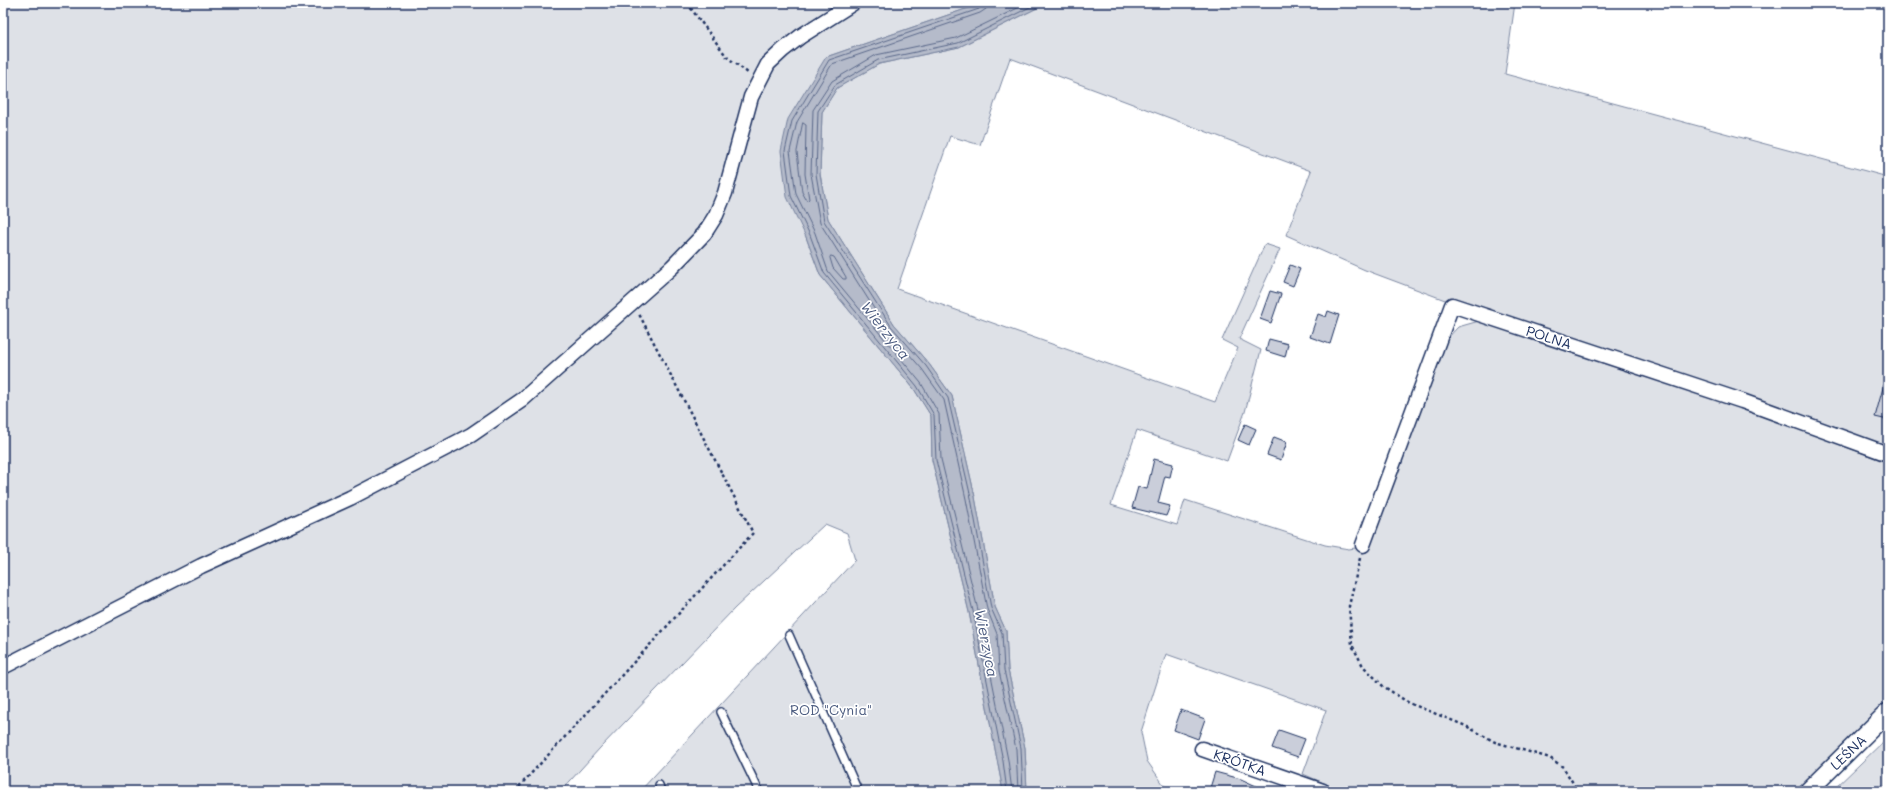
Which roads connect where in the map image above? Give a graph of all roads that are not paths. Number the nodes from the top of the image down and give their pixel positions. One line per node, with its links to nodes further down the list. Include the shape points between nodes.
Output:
1 (853, 3): 5 (street, via 783,50 768,64 751,97 725,193 716,215 704,234 691,249 522,400 471,435 350,498 201,566)
2 (1888, 454): 3 (street, POLNA, via 1734,399 1452,305)
3 (1363, 545)
4 (789, 635): 10 (lane)
5 (3, 667)
6 (721, 712): 9 (lane)
7 (1888, 712): 12 (street, LEŚNA)
8 (1202, 749): 11 (street, KRÓTKA)
9 (759, 791)
10 (858, 791)
11 (1323, 791)
12 (1808, 791)

